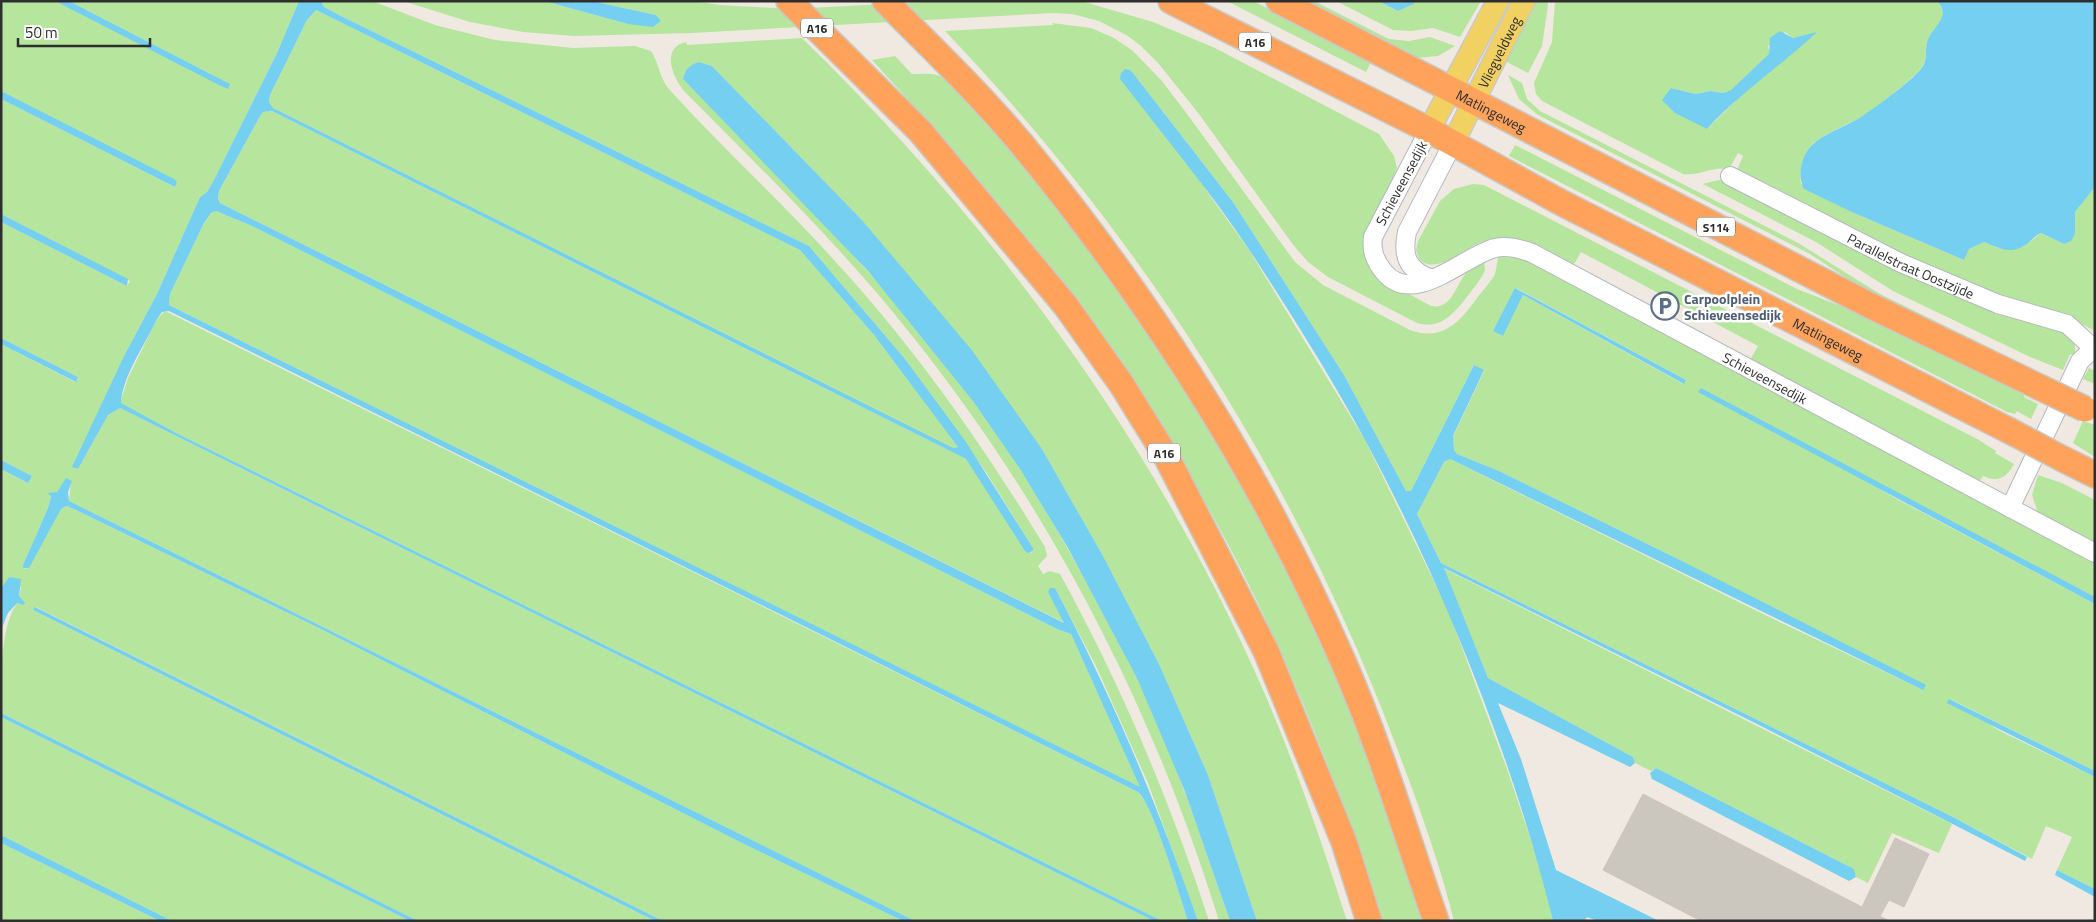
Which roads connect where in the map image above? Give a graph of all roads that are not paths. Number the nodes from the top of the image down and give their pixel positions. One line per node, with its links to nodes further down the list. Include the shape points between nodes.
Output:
1 (789, 1): 18 (highway, A16, via 920,132 1066,306 1122,385 1166,456 1266,651 1344,842)
2 (885, 1): 19 (highway, via 1023,146 1103,248 1202,392 1293,556 1343,661)
3 (1170, 1): 9 (highway, A16)
4 (1278, 1): 7 (highway, Matlingeweg)
5 (1498, 1): 7 (main road, Vliegveldweg)
6 (1524, 1): 8 (main road, Vliegveldweg)
7 (1450, 90): 8 (highway, Matlingeweg / S114); 9 (main road, Vliegveldweg)
8 (1474, 102): 10 (main road, Vliegveldweg); 14 (highway, Matlingeweg / S114, bridge, via 1871,306)
9 (1429, 130): 10 (highway, Matlingeweg); 12 (street, Schieveensedijk, via 1378,225 1372,245 1379,266 1398,282 1407,285)
10 (1453, 143): 12 (street, Schieveensedijk, via 1407,232 1404,246 1412,266); 15 (highway, Matlingeweg, bridge, via 1562,203)
11 (1730, 176): 13 (street, Parallelstraat Oostzijde, via 1848,238 1928,275 1998,304 2067,324)
12 (1432, 279): 16 (street, Schieveensedijk, via 1494,248 1532,253)
13 (2094, 347): 16 (street, Parallelstraat Oostzijde, via 2080,361)
14 (2090, 411)
15 (2095, 475)
16 (2010, 508): 17 (street, Schieveensedijk)
17 (2095, 553)
18 (1369, 921)
19 (1436, 921)

